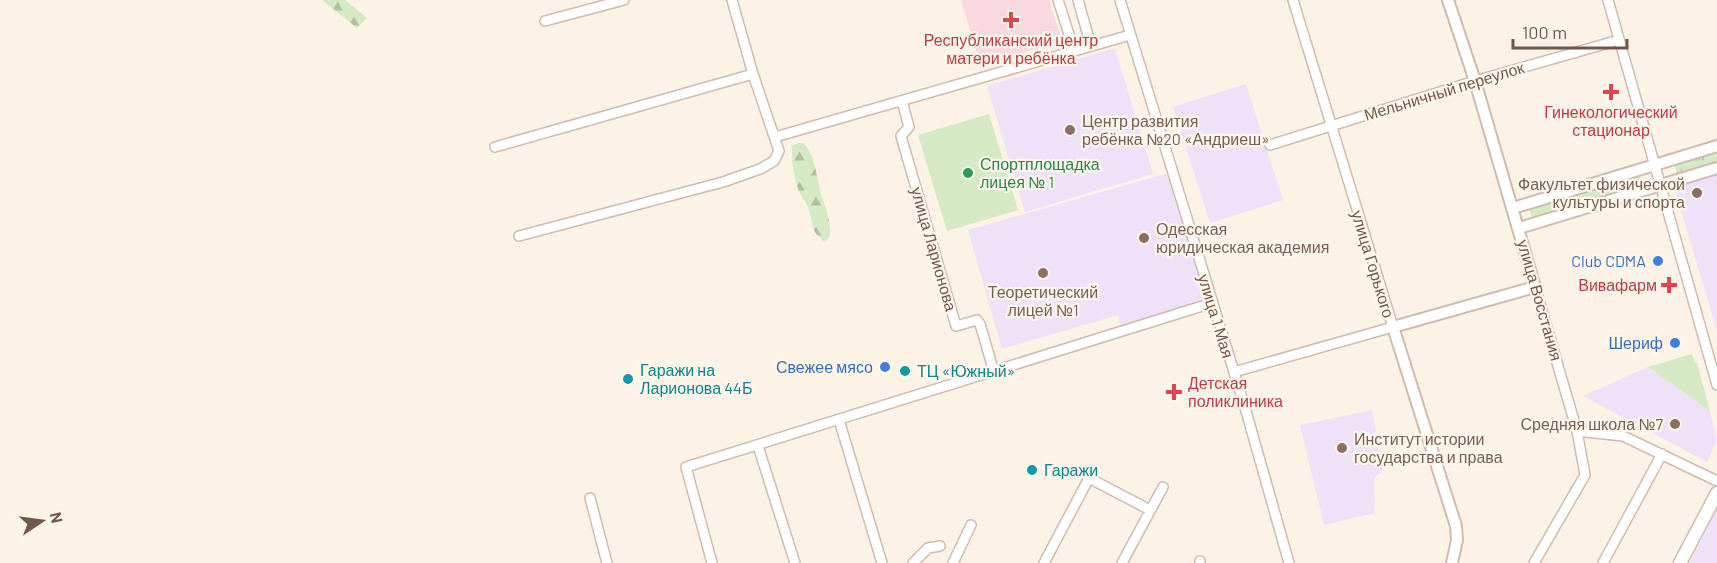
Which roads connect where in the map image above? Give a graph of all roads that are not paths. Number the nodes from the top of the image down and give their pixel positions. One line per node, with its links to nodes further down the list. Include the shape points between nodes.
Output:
1 (624, 0): 9 (street)
2 (732, 0): 14 (street)
3 (1058, 0): 13 (street)
4 (1078, 0): 12 (street)
5 (1120, 0): 10 (street, улица 1 Мая)
6 (1293, 0): 17 (street, улица Горького)
7 (1448, 0): 15 (street, улица Восстания)
8 (1608, 0): 11 (street)
9 (544, 21)
10 (1130, 34): 12 (street); 29 (street, улица 1 Мая)
11 (1619, 40): 15 (street, Мельничный переулок); 22 (street)
12 (1091, 46): 13 (street)
13 (1074, 50): 16 (street)
14 (753, 74): 18 (street); 21 (street)
15 (1475, 81): 17 (street, Мельничный переулок); 25 (street, улица Восстания)
16 (902, 101): 18 (street); 31 (street, улица Ларионова, via 909,127 901,136 956,326 977,320)
17 (1331, 126): 19 (street, Мельничный переулок); 30 (street, улица Горького)
18 (775, 137): 27 (street, via 779,151 774,161 760,168 723,182)
19 (1270, 144)
20 (1717, 146): 22 (street)
21 (495, 147)
22 (1656, 165): 24 (street); 25 (street)
23 (1717, 168): 24 (street)
24 (1661, 185): 26 (street); 33 (street)
25 (1514, 208): 26 (street, улица Восстания)
26 (1520, 228): 28 (street, улица Восстания)
27 (519, 236)
28 (1535, 287): 30 (street); 35 (street, улица Восстания)
29 (1212, 303): 31 (street); 32 (street, улица 1 Мая)
30 (1393, 327): 32 (street); 54 (street, улица Горького, via 1455,526 1457,540)
31 (994, 372): 34 (street)
32 (1234, 372): 53 (street, улица 1 Мая)
33 (1717, 385)
34 (839, 420): 36 (street); 48 (street)
35 (1577, 431): 37 (street, via 1623,436); 55 (street, улица Восстания, via 1585,475)
36 (758, 446): 46 (street, via 686,467); 47 (street)
37 (1662, 454): 38 (street); 56 (street)
38 (1717, 481)
39 (1163, 487): 42 (street)
40 (1717, 493): 57 (main road)
41 (590, 498): 45 (street)
42 (1150, 510): 51 (street, via 1089,478); 52 (street)
43 (971, 525): 50 (street)
44 (940, 546): 49 (street, via 928,548)
45 (607, 563)
46 (712, 563)
47 (795, 563)
48 (882, 563)
49 (913, 563)
50 (953, 563)
51 (1044, 563)
52 (1122, 563)
53 (1289, 563)
54 (1452, 563)
55 (1534, 563)
56 (1603, 563)
57 (1680, 563)

